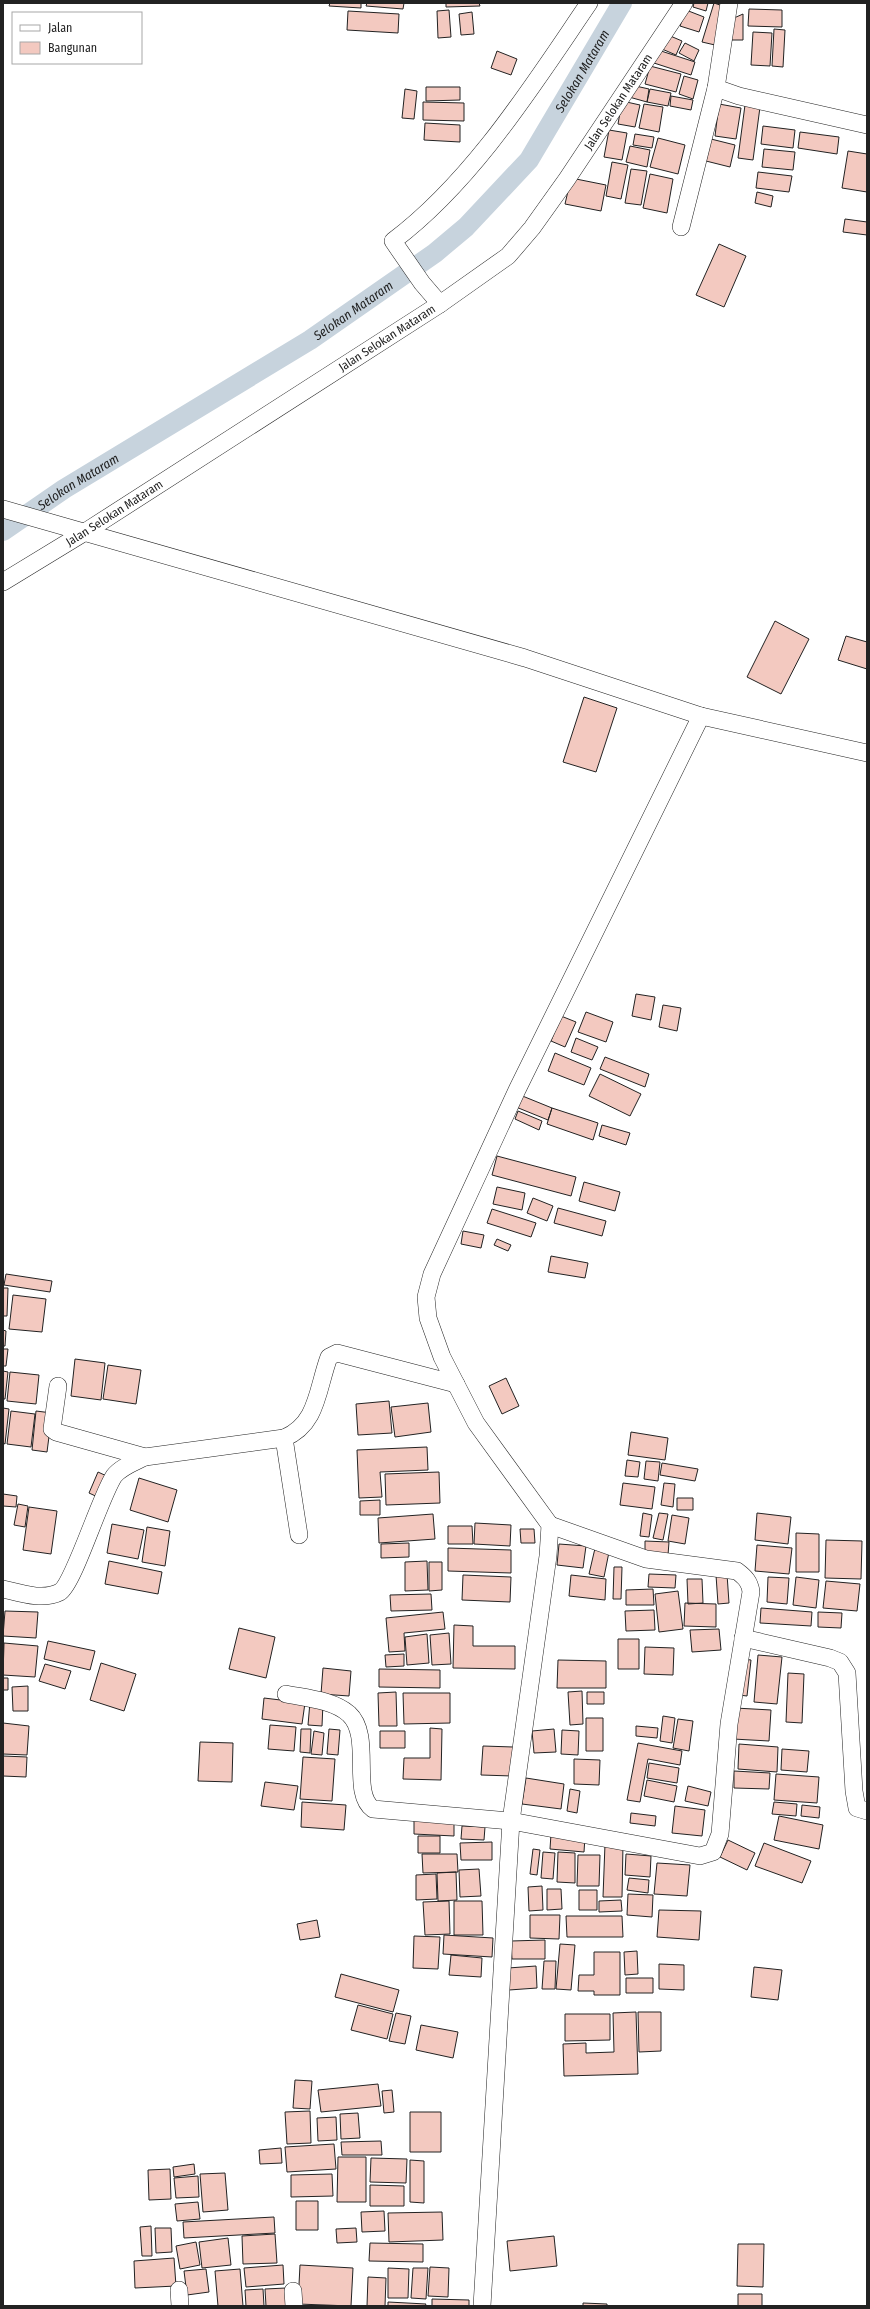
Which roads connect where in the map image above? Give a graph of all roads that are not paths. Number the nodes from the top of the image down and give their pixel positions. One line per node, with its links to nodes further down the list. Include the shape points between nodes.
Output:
1 (589, 3): 7 (street, via 545,68 465,174 414,226 393,241)
2 (684, 3): 7 (street, Jalan Selokan Mataram, via 532,228 508,256)
3 (729, 3): 4 (street)
4 (716, 88): 5 (street, via 738,96); 6 (street)
5 (867, 125)
6 (681, 227)
7 (440, 304): 9 (street, Jalan Selokan Mataram)
8 (3, 510): 9 (street)
9 (85, 532): 10 (street, Jalan Selokan Mataram); 11 (street, via 525,658)
10 (3, 582)
11 (701, 716): 12 (street); 13 (street, via 521,1083 432,1274 426,1297 428,1318 442,1357)
12 (867, 753)
13 (456, 1384): 15 (street, via 337,1353 329,1358 313,1408 304,1426 297,1433); 17 (street, via 476,1423)
14 (58, 1386): 16 (street, via 52,1429)
15 (284, 1438): 16 (street); 18 (street)
16 (145, 1457): 19 (street, via 124,1467 115,1475 61,1591 45,1596)
17 (550, 1525): 20 (street, via 646,1559 737,1571 745,1577 752,1592); 23 (street, via 548,1556)
18 (299, 1535)
19 (3, 1589)
20 (743, 1638): 22 (street, via 840,1662 847,1673 857,1808); 23 (street, via 729,1724 720,1834 713,1852 700,1856)
21 (286, 1694): 23 (street, via 330,1703 350,1714 360,1734 364,1796 368,1806 373,1809)
22 (867, 1811)
23 (511, 1821): 24 (street)
24 (482, 2306)

